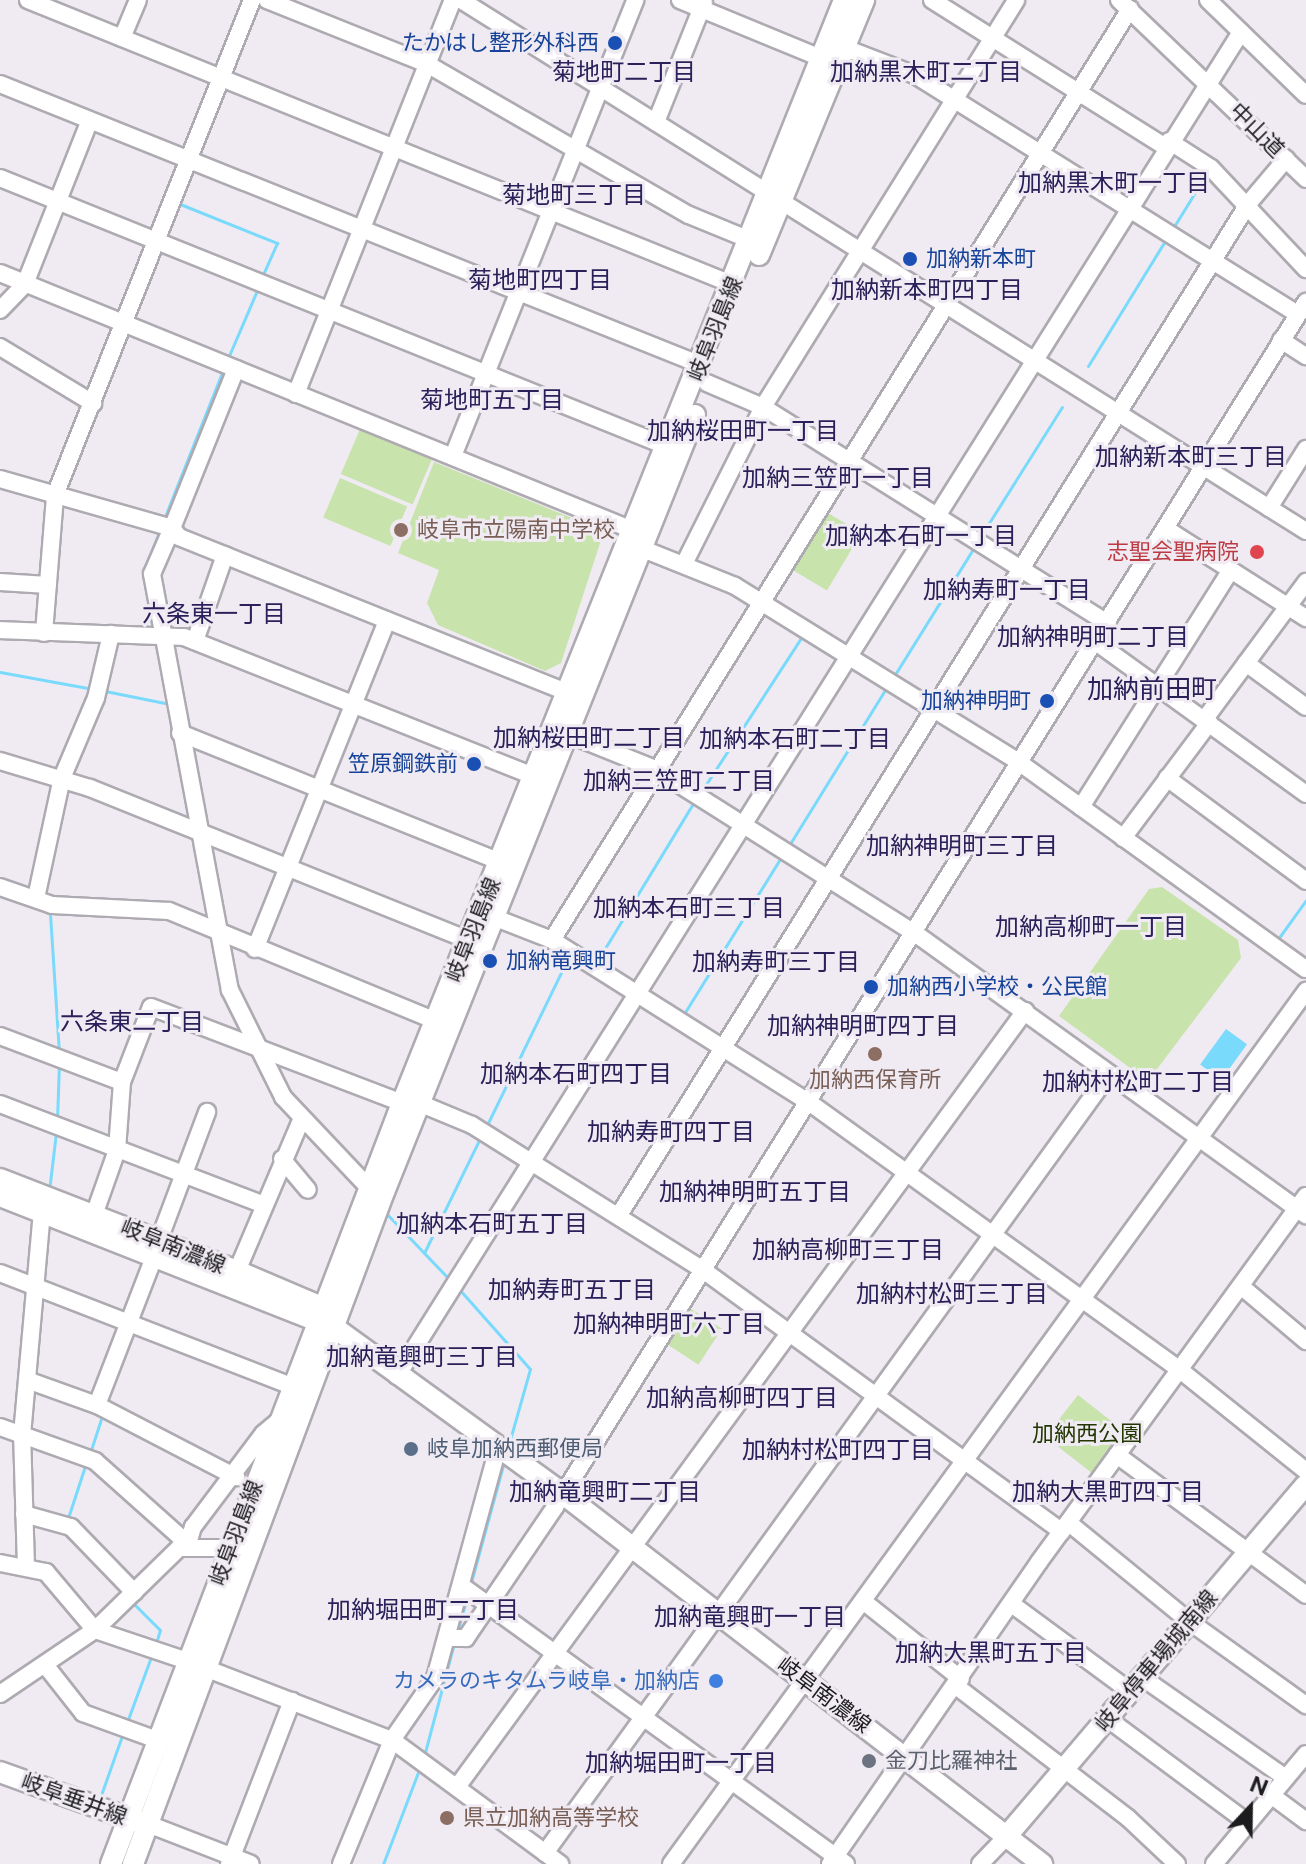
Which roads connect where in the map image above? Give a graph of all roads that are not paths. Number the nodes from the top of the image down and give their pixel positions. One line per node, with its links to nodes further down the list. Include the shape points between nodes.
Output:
1 (28, 0): 17 (street)
2 (138, 0): 17 (street)
3 (252, 0): 22 (street)
4 (267, 0): 21 (street)
5 (453, 0): 21 (street)
6 (461, 0): 25 (street)
7 (635, 0): 25 (street)
8 (680, 0): 14 (street)
9 (844, 0): 20 (main road, 岐阜羽島線)
10 (864, 0): 19 (main road, 岐阜羽島線)
11 (932, 0): 18 (street)
12 (1016, 0): 18 (street)
13 (1208, 0): 16 (street)
14 (703, 4): 20 (street); 30 (street)
15 (1124, 5): 23 (street, 中山道); 26 (street)
16 (1241, 32): 23 (street); 27 (street)
17 (122, 38): 22 (street)
18 (991, 38): 26 (street); 28 (street)
19 (845, 48): 28 (street, via 915,75); 39 (main road, 岐阜羽島線)
20 (821, 58): 39 (main road, 岐阜羽島線)
21 (427, 64): 32 (street); 33 (street)
22 (221, 78): 32 (street); 35 (street)
23 (1208, 80): 31 (street); 36 (street, 中山道)
24 (0, 84): 29 (street)
25 (601, 88): 30 (street); 33 (street)
26 (1079, 93): 31 (street); 34 (street)
27 (1306, 95)
28 (953, 100): 34 (street); 47 (street)
29 (90, 120): 35 (street); 40 (street)
30 (656, 122): 39 (street)
31 (1167, 144): 41 (street, via 1211,168); 42 (street)
32 (394, 148): 43 (street); 44 (street)
33 (576, 151): 43 (street); 46 (street, via 689,215)
34 (1040, 155): 42 (street); 54 (street)
35 (188, 159): 44 (street); 45 (street)
36 (1286, 159): 38 (street, 中山道); 41 (street)
37 (0, 178): 40 (street)
38 (1306, 179)
39 (774, 198): 46 (main road, 岐阜羽島線); 47 (street); 65 (main road, 岐阜羽島線)
40 (58, 201): 45 (street); 51 (street)
41 (1248, 204): 48 (street); 49 (street)
42 (1126, 209): 48 (street); 62 (street)
43 (552, 211): 52 (street); 53 (street)
44 (361, 229): 53 (street); 57 (street)
45 (155, 240): 57 (street); 58 (street)
46 (750, 240): 52 (main road, 岐阜羽島線)
47 (859, 251): 54 (street); 68 (street)
48 (1212, 262): 55 (street); 69 (street)
49 (1306, 269)
50 (0, 273): 51 (street)
51 (25, 284): 56 (street); 58 (street)
52 (734, 285): 65 (main road, 岐阜羽島線)
53 (519, 292): 64 (street); 65 (street)
54 (946, 306): 62 (street); 73 (street)
55 (1301, 308): 59 (street)
56 (0, 310)
57 (329, 310): 64 (street); 66 (street)
58 (122, 323): 63 (street); 67 (street)
59 (1281, 340): 61 (street); 74 (street)
60 (0, 347): 67 (street)
61 (1306, 356)
62 (1032, 359): 69 (street); 78 (street)
63 (236, 369): 66 (street); 79 (street)
64 (486, 373): 70 (street); 72 (street)
65 (704, 374): 68 (street); 70 (main road, 岐阜羽島線); 82 (main road, 岐阜羽島線)
66 (296, 394): 72 (street)
67 (93, 403): 76 (street)
68 (763, 407): 73 (street); 84 (street)
69 (1119, 414): 74 (street); 85 (street)
70 (668, 447): 82 (main road, 岐阜羽島線)
71 (1306, 449): 77 (street)
72 (453, 456): 82 (street)
73 (851, 463): 78 (street); 90 (street)
74 (1205, 468): 77 (street); 80 (street)
75 (0, 479): 76 (street)
76 (55, 495): 79 (street); 89 (street)
77 (1269, 508): 81 (street)
78 (935, 515): 85 (street); 101 (street)
79 (172, 528): 83 (street); 98 (street, via 152,574)
80 (1168, 530): 86 (street); 94 (street)
81 (1306, 531)
82 (639, 540): 84 (street); 104 (main road, 岐阜羽島線); 110 (main road, 岐阜羽島線)
83 (225, 555): 93 (street); 99 (street)
84 (684, 564): 90 (street)
85 (1021, 568): 94 (street); 107 (street)
86 (1230, 571): 91 (street); 103 (street)
87 (0, 582): 89 (street)
88 (1306, 582): 91 (street)
89 (48, 585): 96 (street)
90 (761, 601): 101 (street); 113 (street)
91 (1288, 606): 92 (street); 102 (street)
92 (1306, 618)
93 (387, 620): 104 (street); 105 (street)
94 (1108, 623): 100 (street)
95 (0, 630): 96 (street)
96 (44, 633): 97 (street)
97 (111, 634): 98 (street); 115 (street, via 96,698)
98 (164, 637): 99 (street); 109 (street)
99 (195, 641): 105 (street)
100 (1096, 642): 103 (street); 112 (street)
101 (848, 655): 107 (street); 120 (street)
102 (1246, 663): 106 (street); 108 (street)
103 (1157, 686): 108 (street); 119 (street)
104 (570, 693): 114 (main road, 岐阜羽島線)
105 (353, 705): 114 (street); 117 (street)
106 (1306, 707)
107 (933, 709): 112 (street); 125 (street)
108 (1206, 721): 116 (street); 118 (street)
109 (180, 733): 117 (street); 121 (street)
110 (568, 734): 113 (street); 129 (main road, 岐阜羽島線)
111 (0, 761): 115 (street)
112 (1020, 763): 119 (street); 130 (street)
113 (655, 769): 120 (street); 133 (street)
114 (535, 777): 123 (main road, 岐阜羽島線)
115 (62, 778): 121 (street); 128 (street)
116 (1167, 778): 122 (street); 126 (street)
117 (320, 787): 123 (street); 124 (street)
118 (1306, 794)
119 (1081, 807): 122 (street)
120 (743, 825): 125 (street); 137 (street)
121 (202, 835): 124 (street); 131 (street)
122 (1123, 838): 135 (street)
123 (501, 862): 129 (main road, 岐阜羽島線)
124 (287, 868): 132 (street); 134 (street)
125 (829, 878): 130 (street); 142 (street)
126 (1306, 881)
127 (0, 887): 128 (street)
128 (36, 898): 131 (street, via 52,905 169,911)
129 (488, 915): 132 (main road, 岐阜羽島線); 133 (street); 145 (main road, 岐阜羽島線)
130 (916, 934): 138 (street); 146 (street)
131 (221, 936): 134 (street); 141 (street, via 230,990)
132 (468, 940): 139 (main road, 岐阜羽島線)
133 (552, 940): 137 (street)
134 (255, 949): 139 (street)
135 (1306, 969)
136 (1306, 991): 150 (street)
137 (636, 995): 142 (street); 153 (street)
138 (1025, 1011): 143 (street); 154 (street)
139 (436, 1021): 145 (main road, 岐阜羽島線)
140 (0, 1036): 144 (street)
141 (258, 1046): 144 (street, via 151,1007); 145 (street); 149 (street)
142 (722, 1049): 146 (street); 164 (street)
143 (1109, 1074): 150 (street); 165 (street)
144 (122, 1082): 151 (street)
145 (410, 1103): 153 (street, via 472,1125); 157 (main road, 岐阜羽島線); 173 (main road, 岐阜羽島線)
146 (810, 1103): 154 (street); 167 (street)
147 (0, 1104): 151 (street)
148 (207, 1112): 155 (street)
149 (301, 1120): 152 (street); 157 (street)
150 (1200, 1139): 161 (street); 172 (street)
151 (117, 1150): 155 (street); 163 (street)
152 (282, 1159): 158 (street); 160 (street)
153 (531, 1162): 164 (street); 178 (street)
154 (908, 1172): 165 (street); 175 (street)
155 (183, 1175): 160 (street); 166 (street)
156 (0, 1179): 163 (main road, 岐阜南濃線)
157 (370, 1189): 173 (main road, 岐阜羽島線)
158 (308, 1190)
159 (0, 1196): 162 (main road, 岐阜南濃線)
160 (264, 1205): 168 (street)
161 (1303, 1206): 171 (street)
162 (42, 1213): 166 (main road, 岐阜南濃線); 170 (street)
163 (94, 1215): 166 (main road, 岐阜南濃線)
164 (619, 1215): 167 (street)
165 (996, 1235): 172 (street); 181 (street)
166 (156, 1249): 168 (main road, 岐阜南濃線); 173 (main road, 岐阜南濃線); 174 (street)
167 (703, 1270): 175 (street); 192 (street)
168 (237, 1271): 173 (main road, 岐阜南濃線)
169 (0, 1273): 170 (street)
170 (34, 1287): 174 (street); 179 (street)
171 (1242, 1287): 176 (street); 177 (street)
172 (1081, 1299): 177 (street); 188 (street)
173 (326, 1319): 178 (main road, 岐阜南濃線); 180 (main road, 岐阜羽島線); 211 (main road, 岐阜羽島線)
174 (128, 1323): 180 (street); 182 (street)
175 (791, 1332): 181 (street); 197 (street)
176 (1306, 1341)
177 (1180, 1370): 187 (street); 189 (street)
178 (397, 1376): 186 (main road, 岐阜南濃線)
179 (27, 1380): 182 (street); 185 (street)
180 (294, 1387): 183 (main road, 岐阜羽島線)
181 (875, 1395): 188 (street); 206 (street)
182 (97, 1405): 190 (street)
183 (281, 1419): 190 (street, via 263,1434); 196 (main road, 岐阜羽島線)
184 (0, 1427): 185 (street)
185 (22, 1435): 193 (street); 195 (street, via 95,1461)
186 (498, 1447): 192 (main road, 岐阜南濃線); 202 (street)
187 (1117, 1455): 194 (street); 198 (street)
188 (964, 1459): 194 (street); 204 (street)
189 (1306, 1471)
190 (236, 1477): 195 (street, via 193,1527)
191 (1306, 1485): 198 (main road, 岐阜停車場城南線)
192 (562, 1493): 197 (main road, 岐阜南濃線); 202 (street)
193 (24, 1514): 200 (street); 201 (street, via 71,1527)
194 (1066, 1527): 205 (street); 207 (street)
195 (188, 1544): 196 (street); 201 (street)
196 (229, 1548): 211 (main road, 岐阜羽島線)
197 (632, 1548): 206 (main road, 岐阜南濃線); 210 (street)
198 (1249, 1552): 203 (street); 207 (main road, 岐阜停車場城南線)
199 (0, 1563): 200 (street)
200 (26, 1567): 208 (street, via 46,1572)
201 (134, 1592): 208 (street)
202 (472, 1593): 209 (street); 209 (street); 210 (street)
203 (1306, 1595)
204 (863, 1601): 213 (street); 214 (street)
205 (1013, 1605): 214 (street); 215 (street)
206 (719, 1616): 213 (main road, 岐阜南濃線); 219 (street)
207 (1190, 1622): 215 (main road, 岐阜停車場城南線); 218 (street)
208 (95, 1630): 211 (street); 212 (street)
209 (454, 1639): 222 (street, via 435,1678)
210 (553, 1652): 219 (street); 229 (street)
211 (196, 1665): 217 (street); 221 (main road, 岐阜羽島線); 234 (main road, 岐阜羽島線)
212 (46, 1666): 216 (street); 221 (street, via 83,1713)
213 (806, 1682): 224 (main road, 岐阜南濃線); 228 (street)
214 (958, 1683): 224 (street); 225 (street)
215 (1137, 1685): 220 (main road, 岐阜停車場城南線); 227 (street)
216 (0, 1694)
217 (292, 1701): 222 (street); 237 (street)
218 (1306, 1705)
219 (643, 1717): 228 (street); 236 (street)
220 (1108, 1719): 225 (main road, 岐阜停車場城南線); 233 (street)
221 (157, 1740): 231 (main road, 岐阜羽島線)
222 (392, 1740): 229 (street); 242 (street)
223 (1306, 1754): 227 (street)
224 (908, 1757): 235 (main road, 岐阜南濃線); 238 (street)
225 (1066, 1769): 235 (main road, 岐阜停車場城南線); 247 (street)
226 (0, 1772): 231 (main road, 岐阜垂井線)
227 (1286, 1778): 230 (street)
228 (731, 1782): 238 (street); 244 (street)
229 (457, 1787): 236 (street)
230 (1271, 1795): 232 (street); 233 (street)
231 (127, 1820): 234 (main road, 岐阜垂井線); 239 (main road, 岐阜羽島線)
232 (1306, 1821)
233 (1248, 1823): 248 (street)
234 (148, 1824): 237 (street); 240 (main road, 岐阜羽島線)
235 (1006, 1837): 245 (street); 246 (main road, 岐阜南濃線)
236 (545, 1853): 243 (street)
237 (230, 1860): 241 (street)
238 (837, 1861)
239 (111, 1864)
240 (133, 1864)
241 (251, 1864)
242 (341, 1864)
243 (560, 1864)
244 (671, 1864)
245 (980, 1864)
246 (1042, 1864)
247 (1177, 1864)
248 (1214, 1864)

